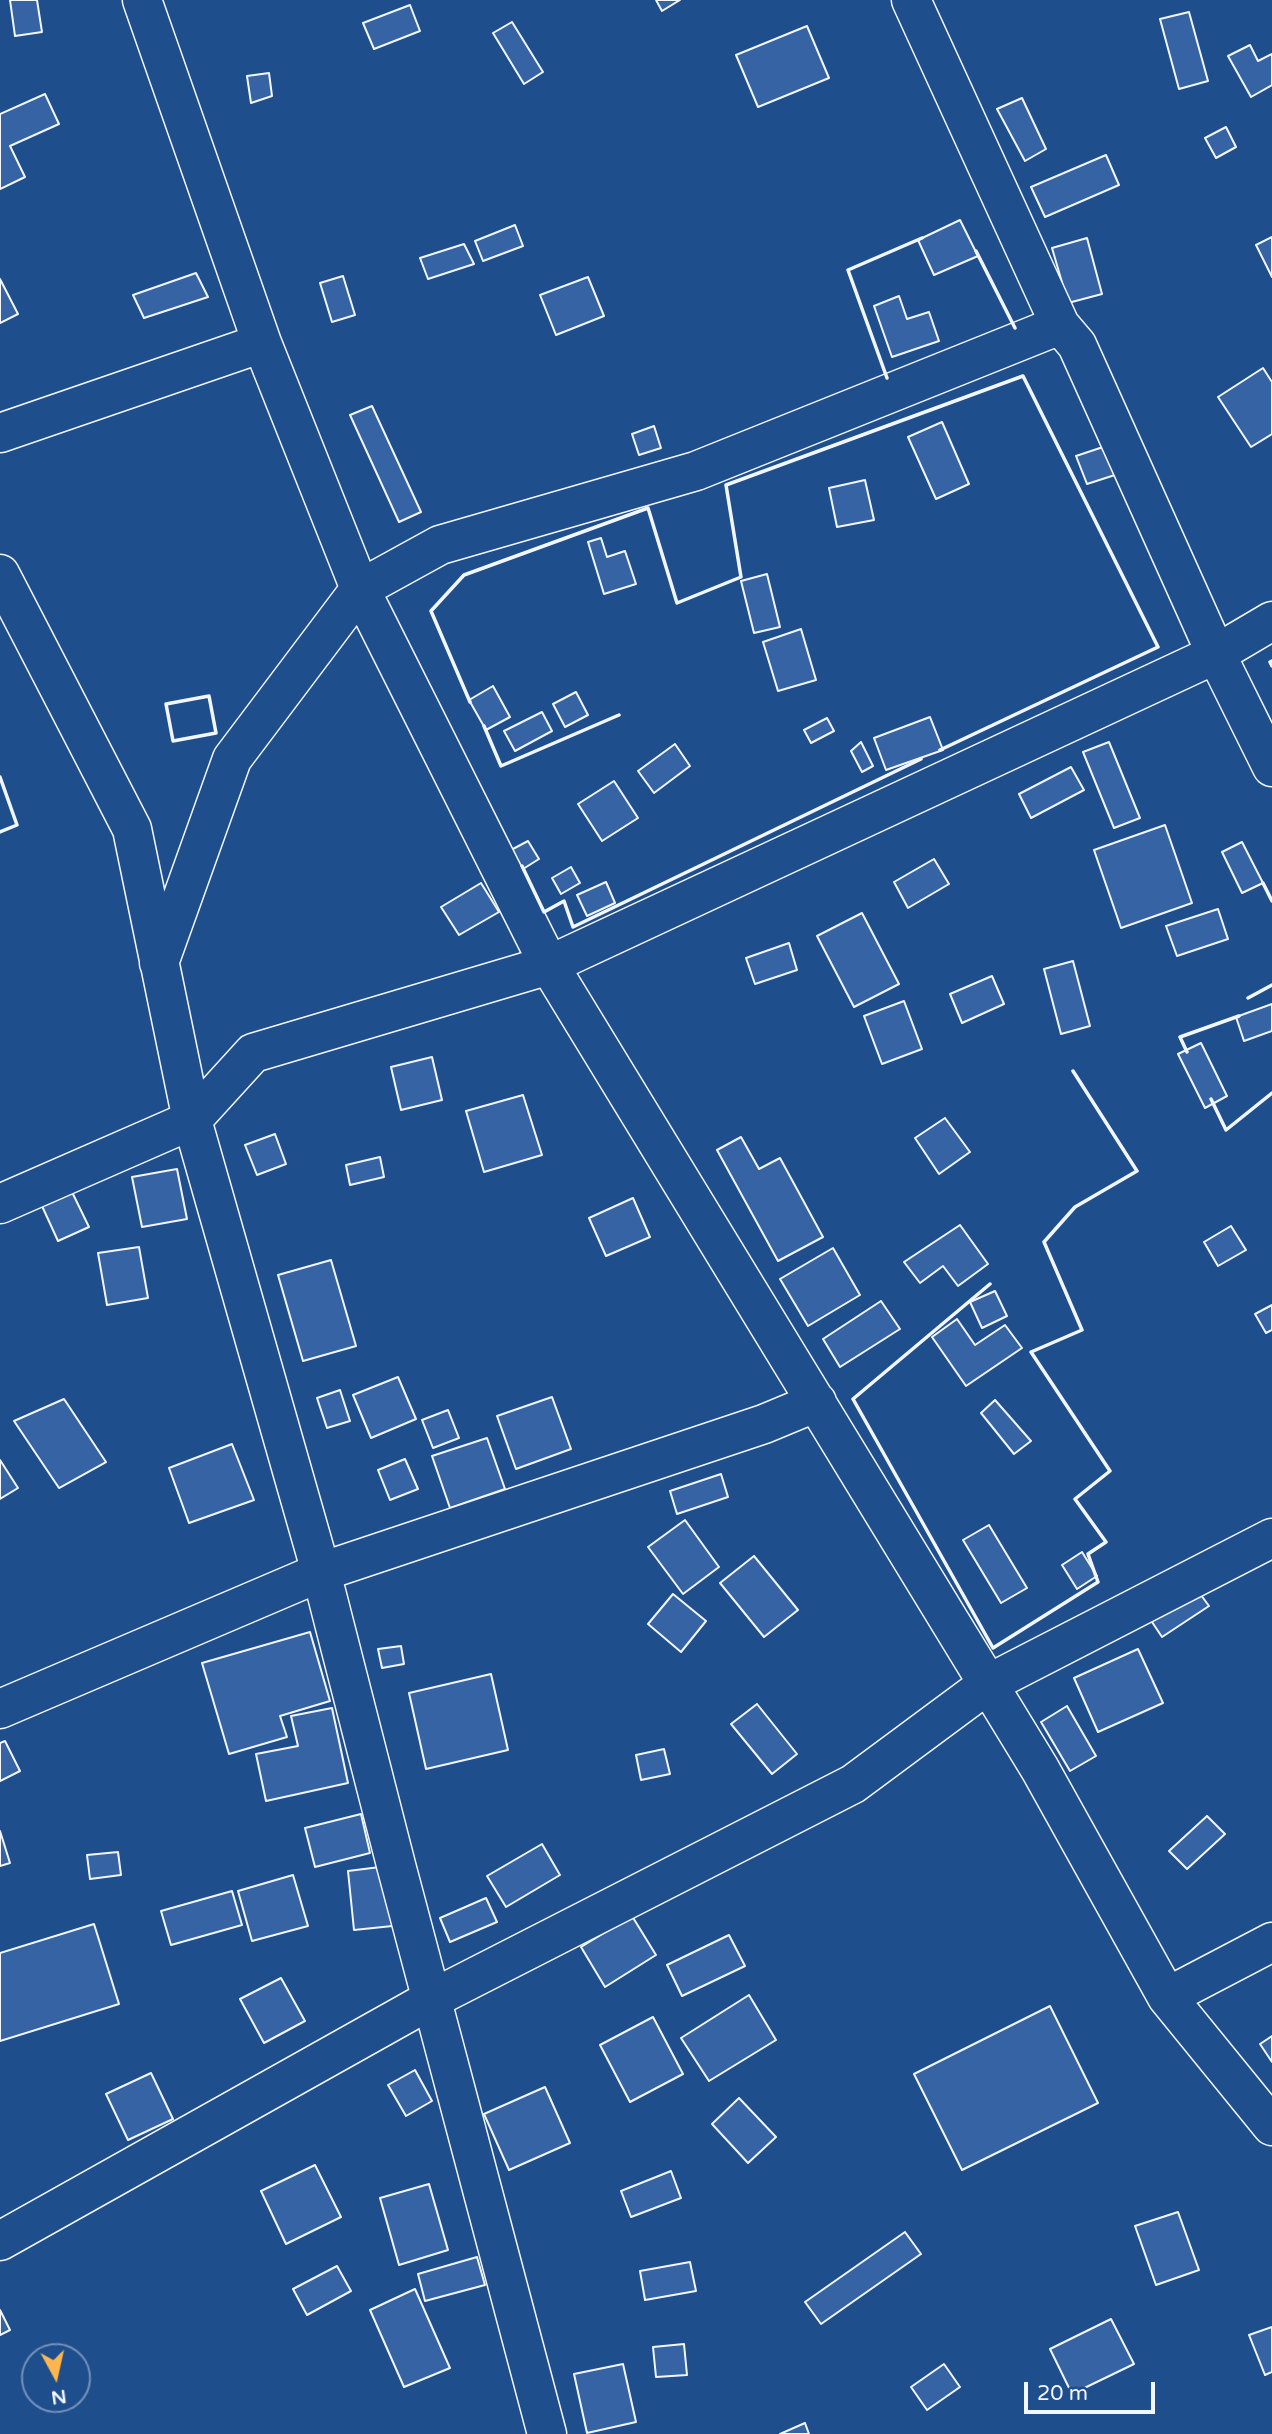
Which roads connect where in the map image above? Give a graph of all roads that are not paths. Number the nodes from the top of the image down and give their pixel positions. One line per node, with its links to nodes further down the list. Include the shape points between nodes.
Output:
1 (911, 0): 3 (street)
2 (146, 2): 4 (street)
3 (1060, 325): 7 (street, via 696,471 440,545); 9 (street, via 1077,345)
4 (262, 343): 5 (street); 7 (street)
5 (0, 433)
6 (0, 574): 11 (street, via 132,829)
7 (360, 589): 11 (street, via 232,759); 12 (street)
8 (1272, 621): 9 (street)
9 (1216, 653): 10 (street); 12 (street)
10 (1272, 767)
11 (159, 963): 13 (street)
12 (549, 965): 13 (street, via 253,1053); 15 (street)
13 (192, 1120): 14 (street); 17 (street)
14 (0, 1204)
15 (817, 1402): 17 (street, via 764,1424); 18 (street)
16 (1272, 1538): 18 (street)
17 (321, 1572): 19 (street); 22 (street)
18 (988, 1684): 21 (street); 22 (street, via 853,1784)
19 (0, 1709)
20 (1272, 1942): 21 (street)
21 (1167, 1997): 23 (street)
22 (432, 1999): 24 (street); 25 (street)
23 (1272, 2126)
24 (0, 2241)
25 (547, 2434)

